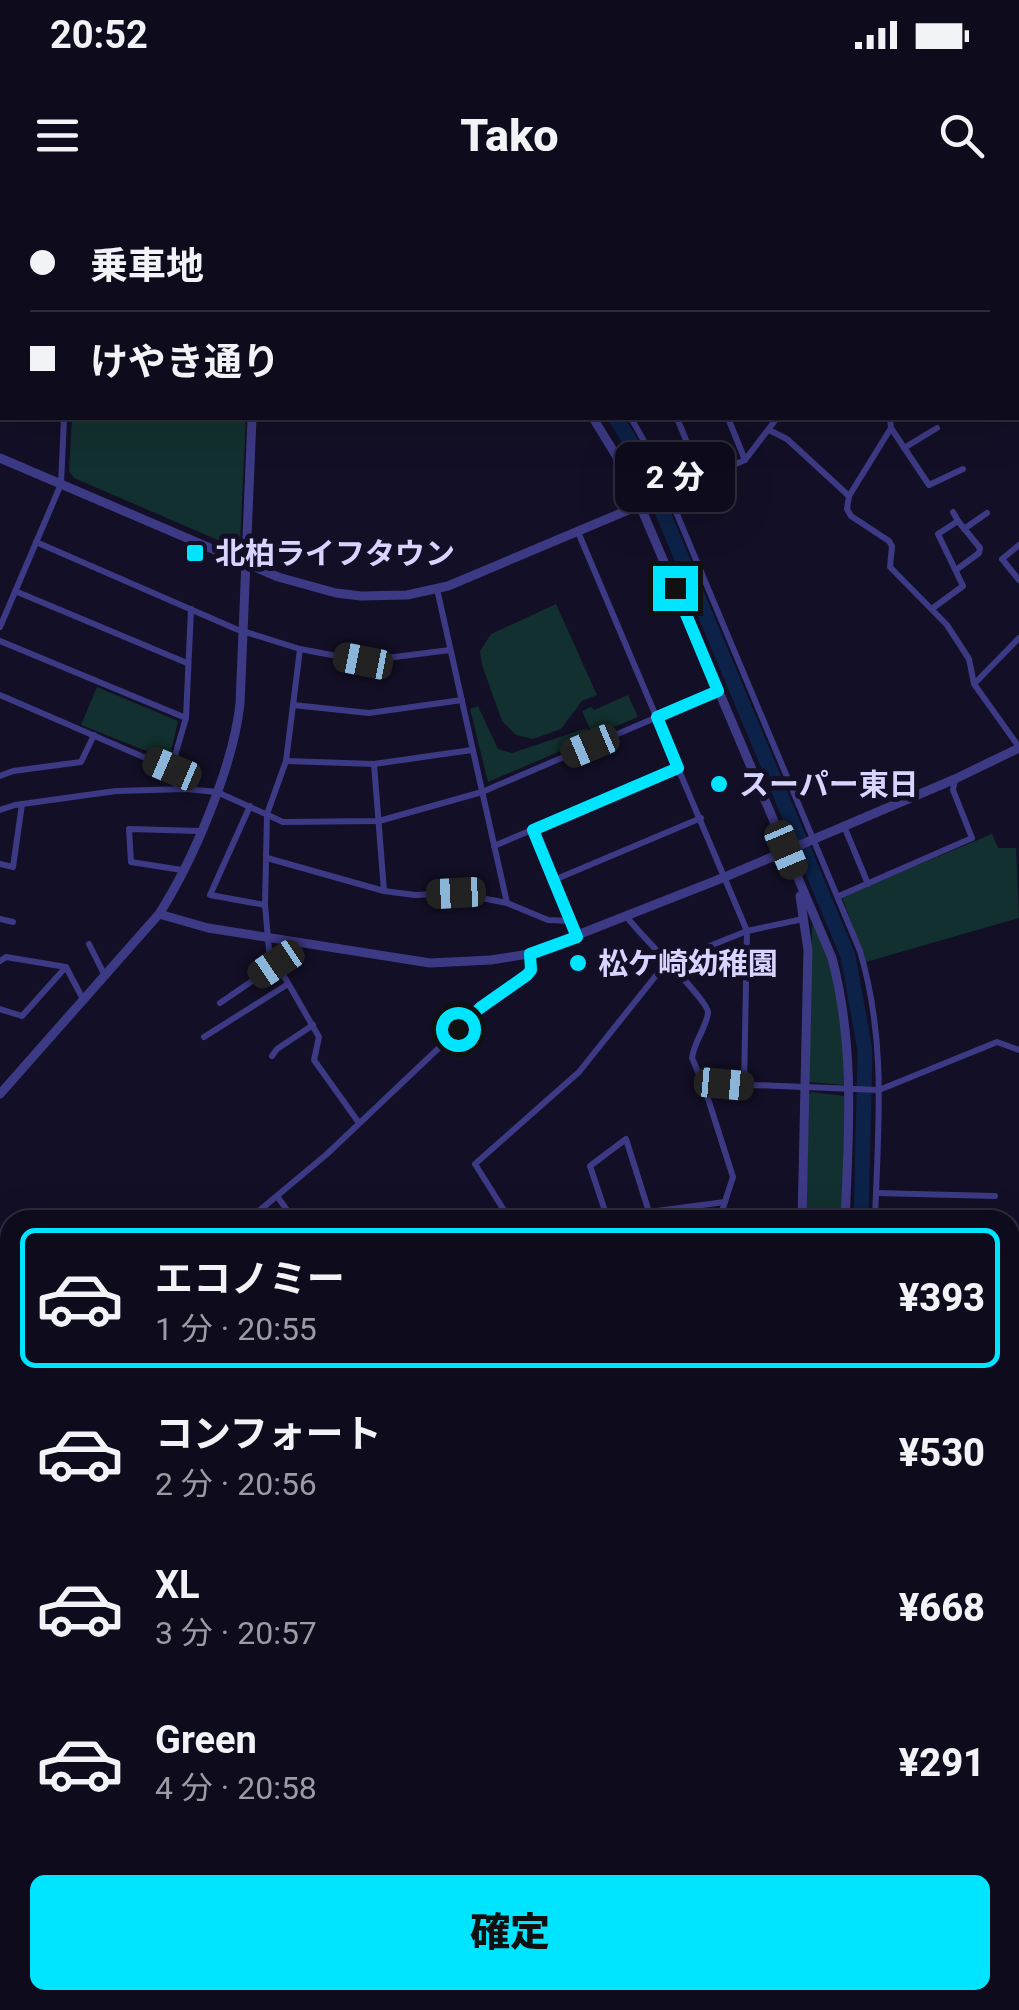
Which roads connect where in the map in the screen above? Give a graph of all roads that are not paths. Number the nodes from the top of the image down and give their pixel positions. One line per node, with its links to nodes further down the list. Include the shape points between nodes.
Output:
1 (64, 420): 17 (street)
2 (252, 420): 28 (street)
3 (594, 420): 20 (street)
4 (632, 420): 18 (street)
5 (678, 420): 16 (street)
6 (729, 420): 14 (street)
7 (775, 420): 11 (street)
8 (890, 420): 9 (street)
9 (891, 428): 12 (street); 19 (street)
10 (937, 428): 12 (street)
11 (769, 430): 14 (street); 19 (street)
12 (904, 448): 15 (street, via 929,485)
13 (0, 458): 17 (street)
14 (745, 460): 16 (street)
15 (963, 469)
16 (702, 479): 18 (street)
17 (61, 484): 26 (street); 28 (street)
18 (665, 494): 20 (street); 72 (street)
19 (849, 496): 33 (street, via 851,516 892,546 893,572)
20 (644, 504): 25 (street); 43 (street)
21 (953, 512): 23 (street)
22 (987, 513): 24 (street)
23 (958, 521): 24 (street); 29 (street, via 938,534)
24 (964, 529): 29 (street, via 980,548)
25 (578, 532): 31 (street); 47 (street)
26 (36, 542): 32 (street); 34 (street)
27 (1019, 546): 30 (street, via 1002,559)
28 (246, 564): 31 (street, via 336,594); 36 (street)
29 (956, 570): 33 (street, via 963,586)
30 (1019, 580)
31 (436, 589): 40 (street)
32 (15, 591): 35 (street); 41 (street)
33 (933, 608): 42 (street, via 969,659)
34 (191, 610): 36 (street); 41 (street)
35 (0, 627)
36 (243, 632): 39 (street); 61 (street, via 238,724)
37 (1019, 638): 42 (street)
38 (0, 641): 48 (street)
39 (300, 648): 40 (street, via 363,661); 46 (street)
40 (450, 650): 45 (street)
41 (188, 662): 48 (street)
42 (974, 684): 50 (street)
43 (718, 691): 47 (street); 74 (street)
44 (0, 695): 49 (street)
45 (462, 700): 46 (street, via 369,713); 51 (street)
46 (293, 705): 52 (street)
47 (657, 717): 55 (street); 62 (street)
48 (186, 718): 56 (street)
49 (94, 735): 56 (street); 57 (street, via 82,762)
50 (1019, 748): 59 (street)
51 (472, 750): 53 (street); 62 (street)
52 (286, 761): 53 (street); 66 (street)
53 (374, 764): 68 (street)
54 (0, 765): 57 (street)
55 (678, 768): 67 (street); 70 (street)
56 (172, 769): 60 (street)
57 (14, 771): 58 (street)
58 (0, 776)
59 (954, 780): 69 (street); 80 (street, via 972,838)
60 (186, 789): 61 (street); 63 (street)
61 (217, 792): 64 (street); 71 (street)
62 (482, 792): 68 (street); 73 (street)
63 (22, 804): 65 (street); 76 (street, via 13,867)
64 (250, 806): 66 (street); 84 (street, via 210,895)
65 (0, 810)
66 (267, 814): 68 (street, via 283,822); 75 (street)
67 (700, 818): 78 (street); 79 (street)
68 (379, 821): 81 (street)
69 (844, 826): 72 (street); 80 (street)
70 (533, 830): 73 (street); 79 (street)
71 (200, 831): 77 (street); 77 (street, via 129,829 131,862)
72 (812, 839): 74 (street); 82 (street)
73 (494, 846): 83 (street)
74 (791, 848): 78 (street); 87 (street); 112 (street, via 832,958)
75 (267, 858): 81 (street); 84 (street)
76 (0, 864)
77 (182, 870): 85 (street)
78 (724, 876): 86 (street); 91 (street)
79 (554, 880): 89 (street)
80 (868, 884): 82 (street)
81 (384, 891): 83 (street, via 456,893)
82 (839, 896): 113 (street, via 873,996)
83 (507, 903): 89 (street, via 548,920)
84 (265, 905): 93 (street)
85 (158, 914): 93 (street); 100 (street)
86 (627, 918): 92 (street); 97 (street)
87 (806, 918): 91 (street); 111 (street)
88 (0, 919): 90 (street)
89 (570, 921): 92 (street)
90 (13, 922)
91 (747, 930): 97 (street); 110 (street)
92 (577, 937): 95 (street)
93 (266, 938): 95 (street, via 430,963); 98 (street)
94 (89, 944): 100 (street)
95 (530, 954): 115 (street, via 527,975 480,1008)
96 (0, 961): 99 (street)
97 (666, 963): 109 (street, via 709,1010 692,1058); 122 (street, via 579,1072 475,1164)
98 (276, 964): 101 (street); 103 (street)
99 (66, 967): 102 (street); 104 (street, via 22,1016)
100 (104, 976): 102 (street)
101 (288, 984): 105 (street); 106 (street)
102 (84, 1001): 114 (street)
103 (220, 1002)
104 (0, 1009)
105 (313, 1026): 108 (street); 115 (street, via 319,1038 314,1060)
106 (204, 1037)
107 (1019, 1050): 113 (street, via 997,1042)
108 (272, 1056)
109 (703, 1083): 110 (street); 119 (street, via 733,1178)
110 (744, 1086): 111 (street)
111 (806, 1088): 112 (street); 127 (street)
112 (854, 1090): 113 (street); 128 (street)
113 (876, 1090): 116 (street)
114 (0, 1094)
115 (359, 1123): 117 (street)
116 (876, 1193): 118 (street); 129 (street)
117 (276, 1196): 120 (street); 121 (street)
118 (995, 1196)
119 (725, 1202): 125 (street); 126 (street)
120 (260, 1210)
121 (286, 1210)
122 (504, 1210)
123 (605, 1210): 124 (street, via 590,1166 626,1138)
124 (648, 1210)
125 (682, 1210)
126 (722, 1210)
127 (802, 1210)
128 (846, 1210)
129 (875, 1210)

